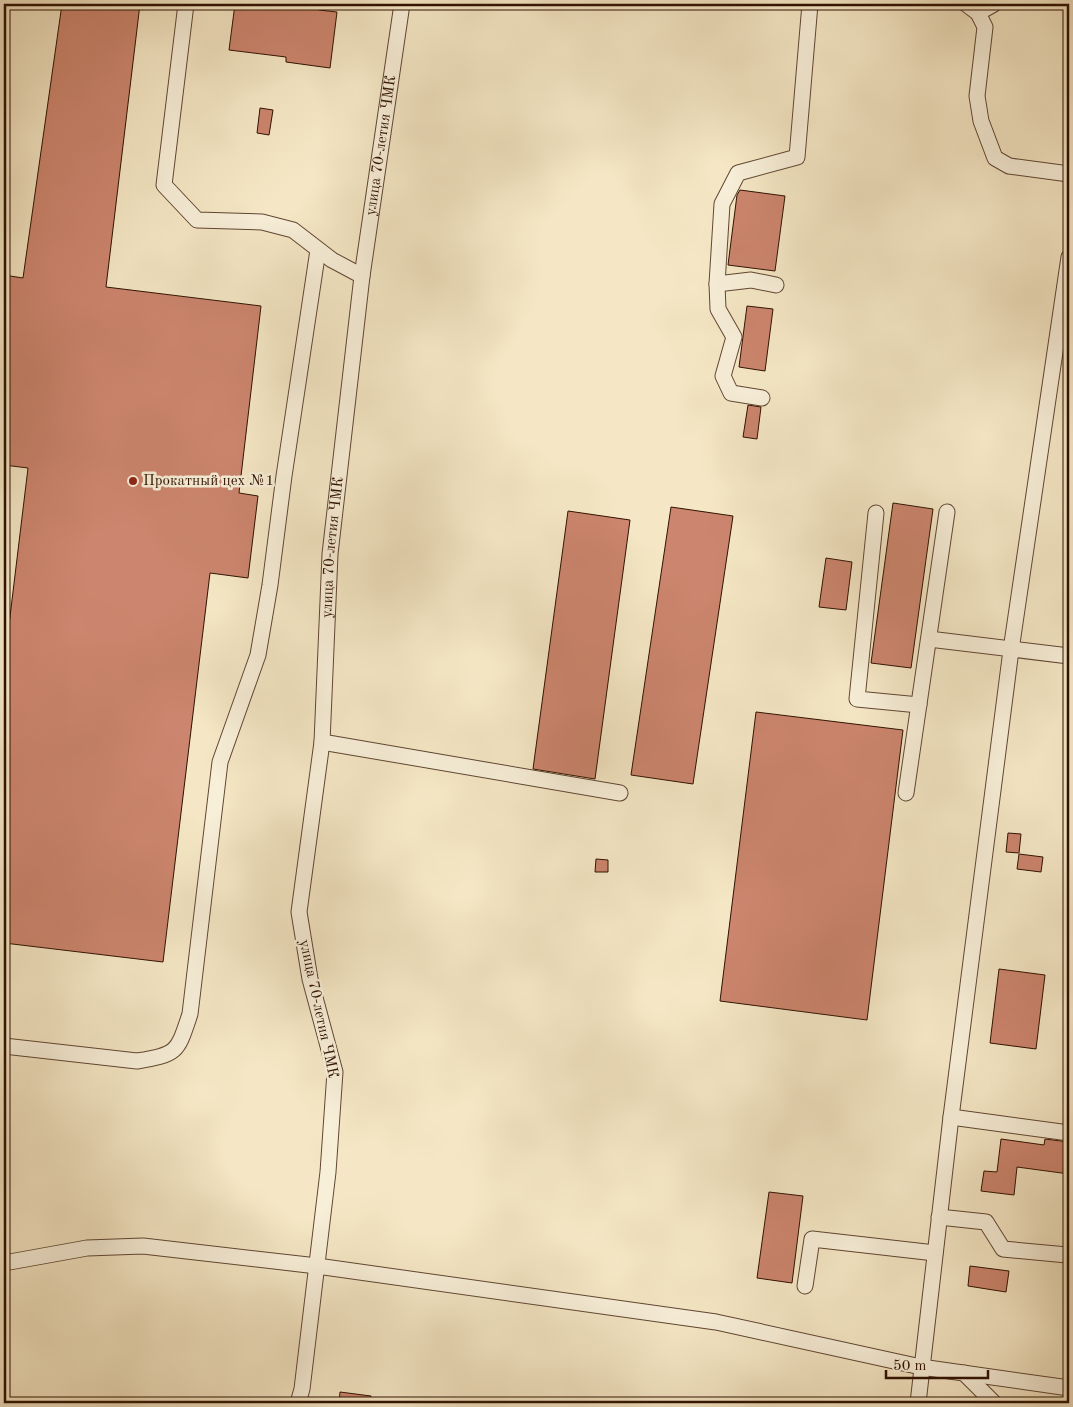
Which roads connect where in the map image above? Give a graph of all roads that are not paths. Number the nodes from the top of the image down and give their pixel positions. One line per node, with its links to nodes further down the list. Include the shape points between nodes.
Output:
1 (186, 4): 7 (street, via 164,185 197,220 262,222 293,230)
2 (402, 4): 9 (street, улица 70-летия ЧМК)
3 (810, 4): 10 (street, via 797,158 738,172 722,204)
4 (994, 4): 5 (street)
5 (972, 8): 6 (street, via 986,27 977,96 981,121 995,158 1009,166)
6 (1069, 174)
7 (318, 250): 9 (street); 22 (street, via 258,655 220,762 190,1014 180,1044 173,1052 137,1061)
8 (1069, 257): 16 (street)
9 (362, 276): 19 (street, улица 70-летия ЧМК, via 330,554)
10 (717, 284): 11 (street, via 751,280); 12 (street, via 718,309 734,337 724,376 731,393)
11 (776, 285)
12 (762, 398)
13 (947, 512): 15 (street)
14 (876, 513): 18 (street, via 857,699)
15 (929, 639): 16 (street); 18 (street)
16 (1011, 650): 17 (street); 23 (street)
17 (1069, 656)
18 (919, 705): 21 (street)
19 (322, 742): 20 (street); 29 (street, улица 70-летия ЧМК, via 299,912 310,979 335,1072)
20 (620, 793)
21 (906, 793)
22 (4, 1046)
23 (951, 1117): 24 (street); 25 (street)
24 (1069, 1129)
25 (939, 1217): 26 (street); 27 (street, via 986,1222 1004,1249)
26 (935, 1253): 30 (street, via 812,1239); 31 (street)
27 (1067, 1255)
28 (4, 1263): 29 (street, via 87,1248 143,1246)
29 (318, 1266): 31 (street, via 716,1322); 34 (street, улица 70-летия ЧМК)
30 (806, 1286)
31 (921, 1367): 32 (street); 35 (street)
32 (964, 1373): 33 (street); 36 (street)
33 (1069, 1388)
34 (300, 1396)
35 (918, 1403)
36 (994, 1403)

